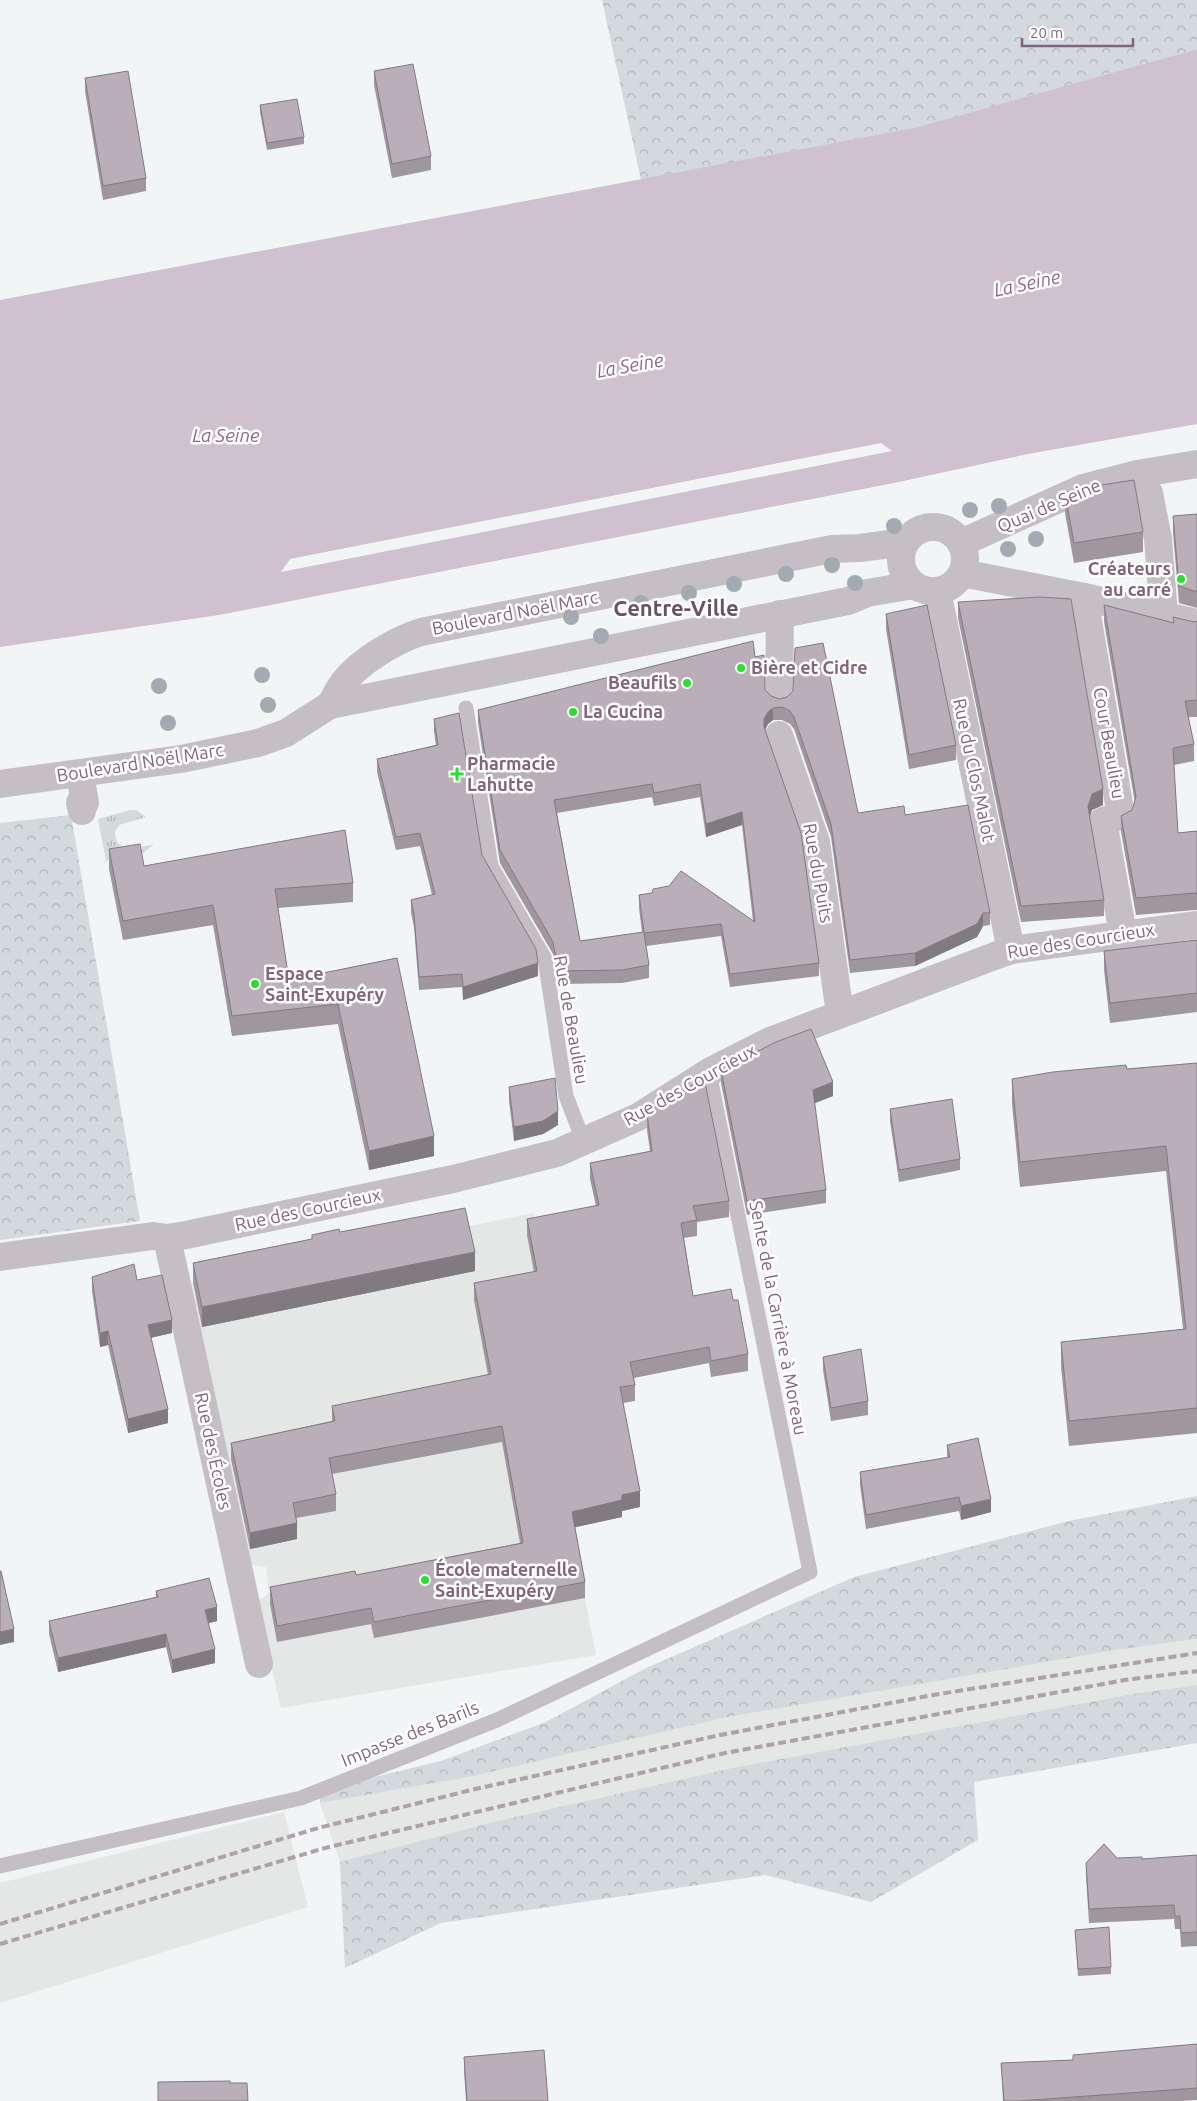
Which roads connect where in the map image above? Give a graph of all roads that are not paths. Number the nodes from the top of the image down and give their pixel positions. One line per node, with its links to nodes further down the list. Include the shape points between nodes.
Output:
1 (1197, 464): 2 (street, Quai de Seine)
2 (1132, 489): 4 (street, Quai de Seine, via 1076,490); 9 (street, via 1158,539)
3 (905, 542): 4 (street, via 919,529 938,527); 6 (street, via 901,565 908,580); 12 (street, Boulevard Noël Marc, via 832,549 421,632 398,641 368,662 344,682)
4 (961, 543): 5 (street, via 965,558)
5 (962, 573): 6 (street, via 947,588); 7 (street)
6 (926, 588): 8 (street, Boulevard Noël Marc, via 867,593 848,601); 20 (street, Rue du Clos Malot)
7 (1084, 597): 9 (street); 19 (street, Cour Beaulieu, via 1121,816 1103,820)
8 (780, 614): 11 (street); 12 (street, Boulevard Noël Marc)
9 (1164, 615): 10 (street)
10 (1197, 623)
11 (779, 696)
12 (330, 706): 15 (street, Boulevard Noël Marc, via 286,734 258,743)
13 (466, 708): 23 (lane, Rue de Beaulieu, via 491,866 545,959 566,1096)
14 (779, 735): 21 (street, Rue du Puits, via 816,842)
15 (80, 774): 16 (street, Boulevard Noël Marc); 17 (street, via 85,803 80,803)
16 (0, 784)
17 (82, 810)
18 (1197, 925): 19 (street, Rue des Courcieux)
19 (1123, 934): 20 (street, Rue des Courcieux)
20 (1011, 950): 21 (street, Rue des Courcieux)
21 (840, 1014): 22 (street, Rue des Courcieux, via 770,1041)
22 (709, 1072): 23 (street, Rue des Courcieux, via 638,1117); 26 (lane, Sente de la Carrière à Moreau)
23 (583, 1140): 24 (street, Rue des Courcieux, via 557,1153 453,1179)
24 (167, 1238): 25 (street, Rue des Courcieux, via 153,1236); 27 (street, Rue des Écoles)
25 (0, 1257)
26 (810, 1572): 28 (lane, Impasse des Barils, via 497,1720 301,1798)
27 (260, 1664)
28 (0, 1866)

